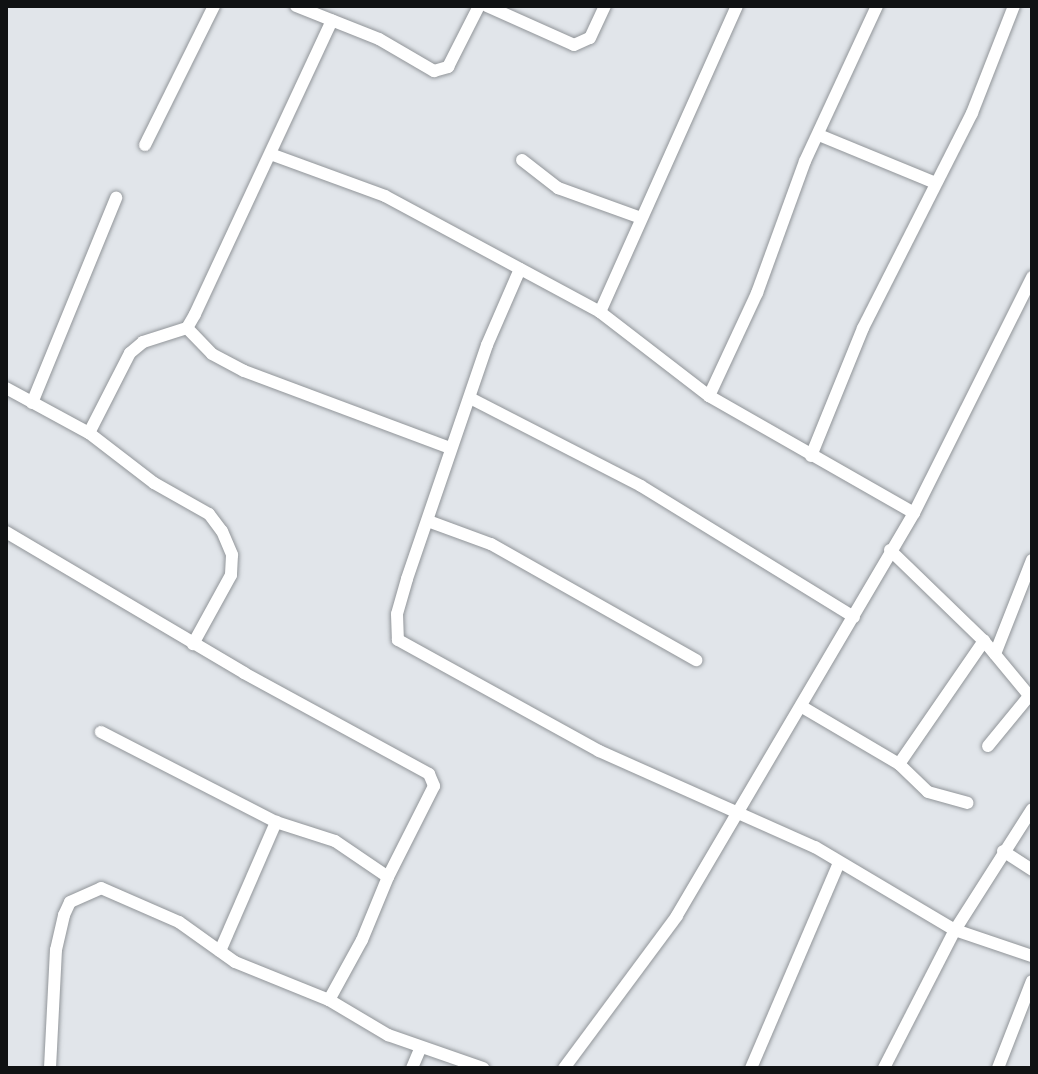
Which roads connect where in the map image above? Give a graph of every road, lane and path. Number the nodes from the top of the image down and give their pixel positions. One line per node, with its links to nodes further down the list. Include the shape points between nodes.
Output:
1 (214, 6): 11 (street)
2 (296, 6): 9 (street)
3 (479, 6): 9 (street, via 448,67 434,71)
4 (487, 6): 5 (street, via 574,45 590,38)
5 (605, 6)
6 (737, 6): 16 (street)
7 (877, 6): 10 (street)
8 (1014, 6): 14 (street, via 972,113)
9 (332, 20): 12 (street)
10 (819, 135): 14 (street); 22 (street)
11 (145, 145)
12 (273, 155): 17 (street, via 385,196); 20 (street)
13 (522, 160): 16 (street, via 558,188)
14 (933, 182): 27 (street, via 863,328)
15 (116, 198): 24 (street)
16 (641, 218): 19 (street)
17 (520, 269): 19 (street); 23 (street)
18 (1032, 277): 28 (street)
19 (600, 312): 22 (street)
20 (187, 328): 25 (street, via 143,342 130,353); 26 (street, via 212,354 244,371)
21 (6, 388): 24 (street)
22 (709, 396): 27 (street)
23 (470, 398): 26 (street); 33 (street, via 641,486)
24 (32, 403): 25 (street)
25 (89, 433): 35 (street, via 154,483 209,514 222,531 232,555 231,575)
26 (450, 448): 29 (street)
27 (811, 456): 28 (street)
28 (914, 513): 31 (street)
29 (428, 521): 37 (street, via 502,550); 45 (street, via 397,614 398,640 599,751)
30 (6, 532): 35 (street)
31 (890, 550): 33 (street); 34 (street)
32 (1032, 560): 36 (street)
33 (854, 617): 39 (street)
34 (984, 641): 36 (street); 42 (street)
35 (193, 644): 50 (street, via 434,778)
36 (995, 654): 38 (street)
37 (696, 660)
38 (1030, 697): 41 (street)
39 (804, 708): 42 (street); 45 (street)
40 (101, 732): 46 (street)
41 (988, 746)
42 (899, 764): 43 (street, via 928,792)
43 (968, 803)
44 (1032, 809): 47 (street)
45 (740, 812): 48 (street); 60 (street, via 677,916)
46 (276, 822): 50 (street, via 311,829); 52 (street)
47 (1003, 851): 49 (street); 51 (street)
48 (839, 863): 51 (street); 61 (street)
49 (1032, 870)
50 (388, 877): 55 (street)
51 (955, 930): 53 (street); 62 (street)
52 (220, 951): 55 (street); 57 (street, via 179,922 117,892 83,893 70,902 56,950)
53 (1032, 956)
54 (1032, 981): 63 (street)
55 (329, 1000): 56 (street)
56 (420, 1049): 58 (street); 59 (street)
57 (50, 1068)
58 (412, 1068)
59 (483, 1068)
60 (564, 1068)
61 (751, 1068)
62 (884, 1068)
63 (998, 1068)

